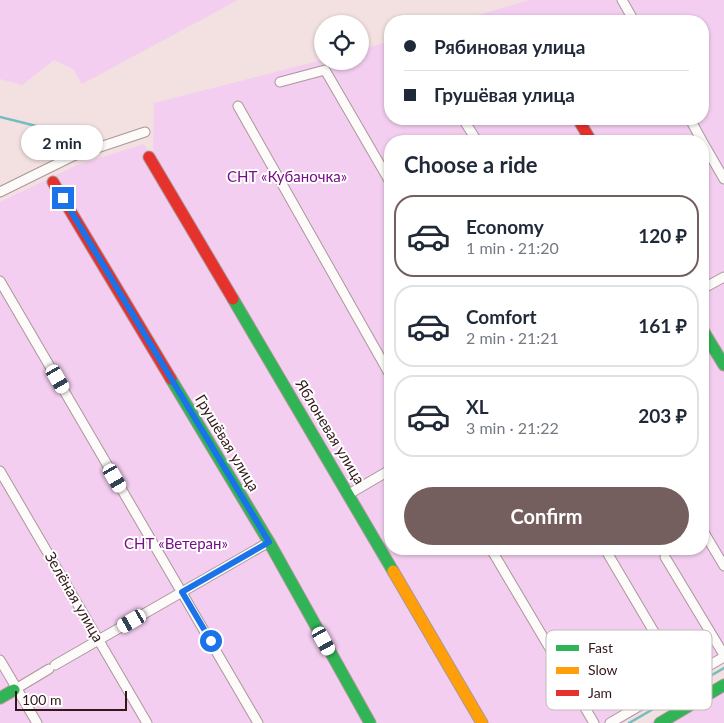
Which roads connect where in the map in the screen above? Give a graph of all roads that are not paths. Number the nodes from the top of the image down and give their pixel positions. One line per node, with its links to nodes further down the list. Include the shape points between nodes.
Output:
1 (622, 0): 2 (street)
2 (631, 15)
3 (280, 82): 8 (street, via 325,70)
4 (238, 106): 16 (street)
5 (145, 132): 11 (street, via 73,156)
6 (709, 153): 9 (street)
7 (150, 157): 20 (street, Яблоневая улица)
8 (384, 172)
9 (724, 179)
10 (53, 182): 22 (street, Грушёвая улица)
11 (0, 192)
12 (724, 277): 14 (street)
13 (0, 280): 29 (street)
14 (709, 285)
15 (709, 340): 17 (street)
16 (384, 363)
17 (724, 365)
18 (0, 471): 33 (street, Зелёная улица)
19 (384, 474): 20 (street)
20 (349, 494): 23 (street, Яблоневая улица)
21 (709, 541): 28 (street)
22 (269, 542): 29 (street); 49 (street, Грушёвая улица)
23 (384, 554)
24 (384, 555): 50 (street, Яблоневая улица)
25 (495, 555): 34 (street)
26 (609, 555): 30 (street)
27 (665, 558): 31 (street)
28 (724, 566)
29 (182, 592): 33 (street); 48 (street)
30 (653, 630)
31 (708, 630)
32 (712, 636): 35 (street)
33 (99, 640): 40 (street); 47 (street, Зелёная улица)
34 (546, 642)
35 (724, 656): 37 (street)
36 (0, 660): 40 (street)
37 (712, 663)
38 (0, 666): 40 (street)
39 (724, 685): 41 (street)
40 (15, 690): 42 (street); 46 (street)
41 (712, 692)
42 (0, 698)
43 (586, 710): 51 (street)
44 (633, 710): 52 (street)
45 (682, 710): 53 (street)
46 (35, 723)
47 (147, 723)
48 (258, 723)
49 (370, 723)
50 (482, 723)
51 (594, 723)
52 (610, 723)
53 (660, 723)

